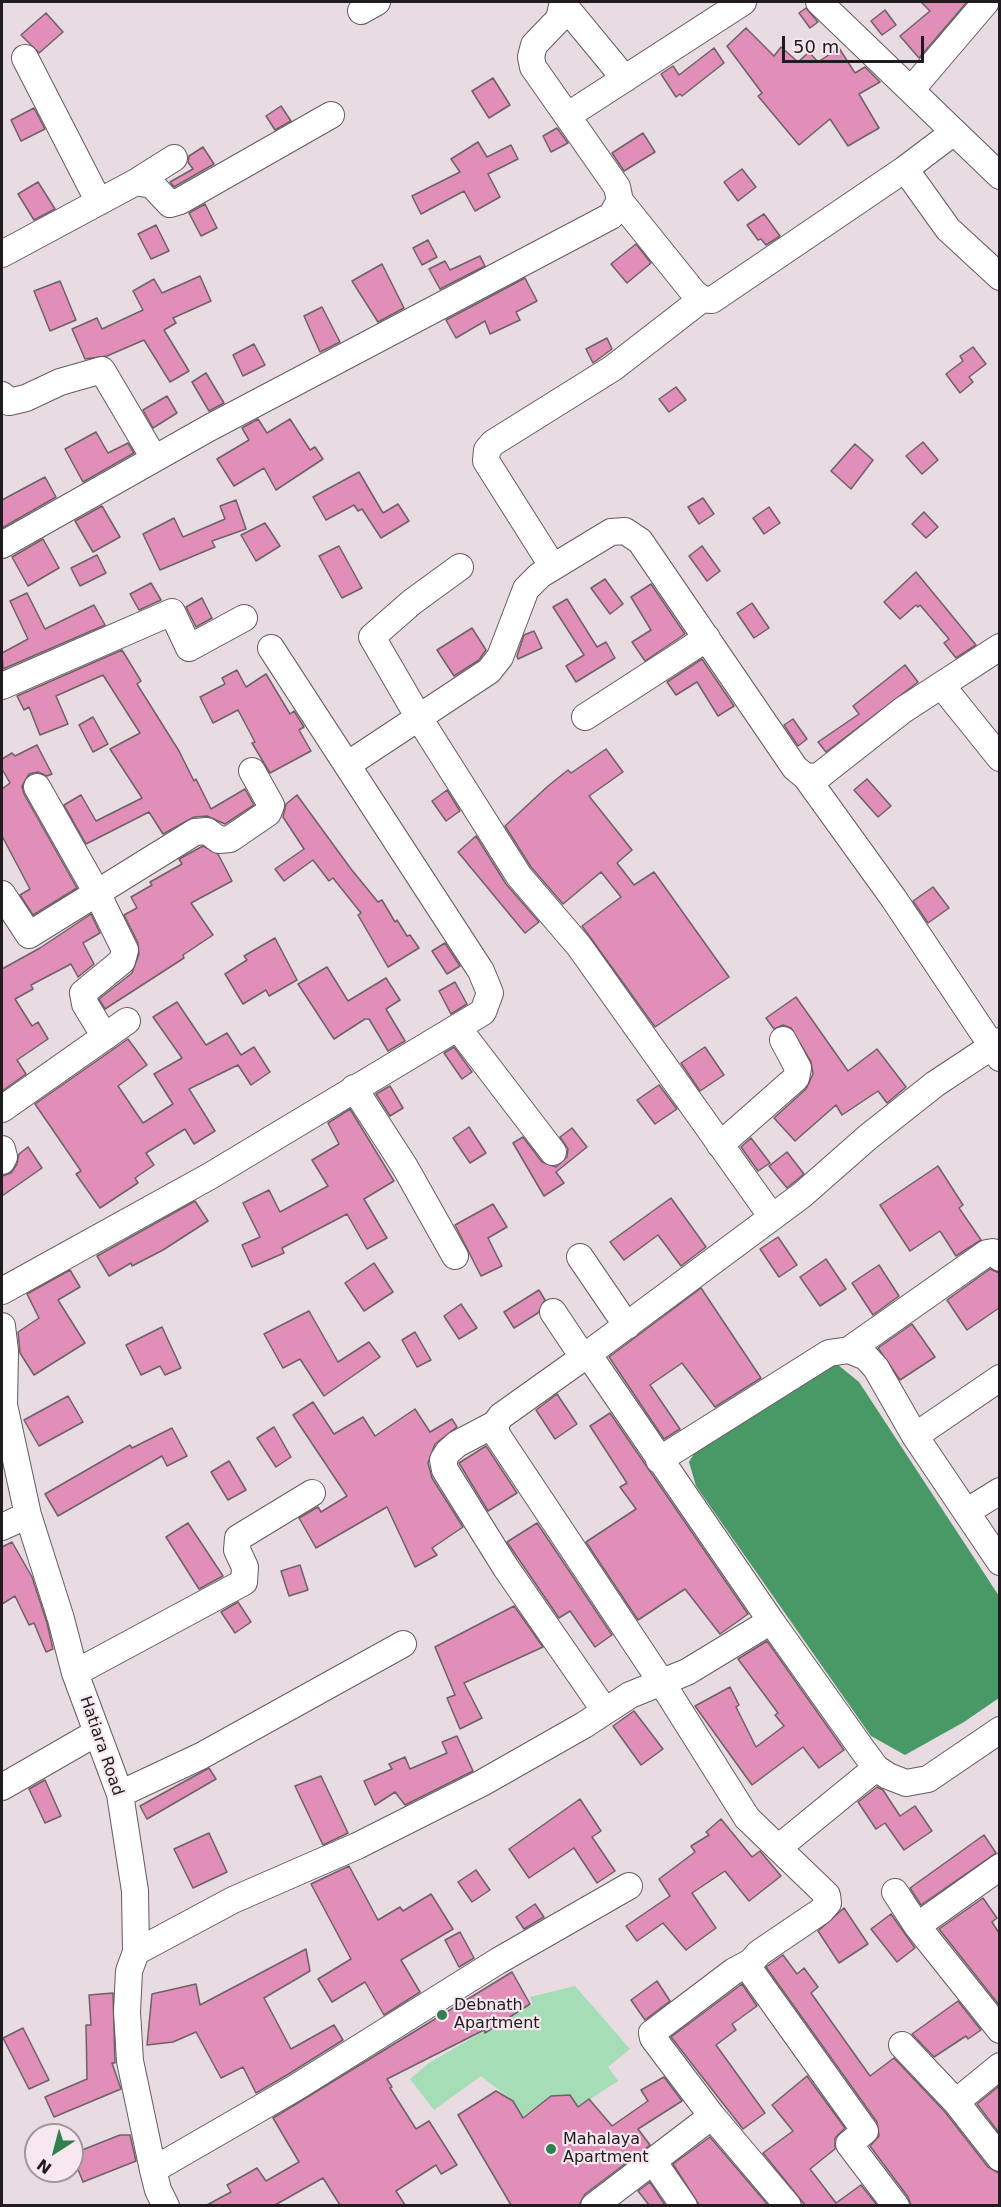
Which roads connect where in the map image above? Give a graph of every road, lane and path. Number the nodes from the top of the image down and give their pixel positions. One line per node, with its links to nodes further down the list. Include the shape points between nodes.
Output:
1 (743, 2): 6 (street)
2 (819, 2): 7 (street)
3 (986, 2): 7 (street)
4 (563, 3): 6 (street); 9 (street, via 559,19 534,45 531,57 533,67)
5 (26, 58): 16 (street)
6 (625, 79): 9 (street)
7 (911, 90): 10 (street)
8 (331, 115): 14 (street, via 170,204 152,185)
9 (567, 116): 15 (street, via 617,187)
10 (954, 132): 12 (street); 13 (street)
11 (174, 158): 14 (street)
12 (905, 169): 18 (street, via 948,229); 19 (street, via 712,300)
13 (999, 176)
14 (136, 182): 16 (street)
15 (620, 201): 19 (street); 21 (street, via 611,216)
16 (99, 202): 17 (street)
17 (2, 254)
18 (999, 276)
19 (702, 299): 24 (street, via 613,368 493,442 487,450 486,461)
20 (2, 395): 21 (street, via 9,402 26,398 60,382 102,370)
21 (154, 458): 22 (street)
22 (2, 545)
23 (460, 567): 32 (street, via 372,637)
24 (553, 567): 26 (street, via 611,532 625,531 640,541); 32 (street, via 526,589 503,650 489,671)
25 (244, 618): 29 (street, via 189,648 172,612)
26 (707, 638): 31 (street); 36 (street, via 795,768)
27 (999, 647): 30 (street)
28 (271, 648): 34 (street)
29 (2, 686)
30 (942, 686): 33 (street); 36 (street, via 903,710 819,777)
31 (585, 717)
32 (419, 718): 34 (street); 47 (street, via 519,876 579,946)
33 (999, 758)
34 (347, 765): 41 (street, via 482,971 490,993 483,1012)
35 (252, 771): 38 (street, via 271,805 268,813 230,839 219,840 207,831 195,832)
36 (806, 777): 44 (street)
37 (37, 787): 38 (street)
38 (97, 893): 39 (street, via 29,935); 42 (street, via 125,950 122,960 83,993 85,1004)
39 (2, 894)
40 (128, 1021): 42 (street)
41 (458, 1028): 45 (street); 49 (street)
42 (105, 1037): 46 (street)
43 (783, 1040): 47 (street, via 798,1068 796,1078)
44 (997, 1049): 51 (street, via 926,1091)
45 (354, 1088): 52 (street, via 405,1167); 55 (street, via 210,1176)
46 (2, 1109)
47 (720, 1145): 51 (street)
48 (2, 1149): 50 (street)
49 (553, 1152)
50 (2, 1161)
51 (772, 1217): 58 (street)
52 (455, 1256)
53 (580, 1257): 58 (street)
54 (999, 1258): 59 (street, via 993,1252 987,1253)
55 (2, 1291)
56 (553, 1312): 60 (street)
57 (2, 1326): 62 (street, Hatiara Road)
58 (627, 1326): 60 (street)
59 (849, 1350): 64 (street, via 866,1357 876,1368); 65 (street, via 829,1353)
60 (585, 1356): 63 (street); 65 (street)
61 (999, 1378): 64 (street)
62 (3, 1405): 69 (street, Hatiara Road)
63 (495, 1424): 75 (street, via 497,1434); 76 (street, via 448,1452 443,1460 445,1470 511,1575)
64 (915, 1436): 68 (street)
65 (659, 1460): 72 (street)
66 (999, 1491): 68 (street)
67 (312, 1493): 74 (street, via 238,1538 244,1582)
68 (966, 1512): 71 (street)
69 (28, 1515): 70 (street); 74 (street, Hatiara Road)
70 (2, 1527)
71 (999, 1562)
72 (771, 1621): 75 (street); 79 (street)
73 (404, 1644): 81 (street, via 201,1756)
74 (75, 1673): 78 (street, Hatiara Road)
75 (662, 1683): 76 (street, via 630,1695); 82 (street, via 747,1818)
76 (605, 1711): 87 (street, via 482,1783 357,1846 234,1900)
77 (999, 1730): 79 (street, via 928,1779 906,1783)
78 (96, 1732): 80 (street); 81 (street, Hatiara Road)
79 (876, 1768): 82 (street)
80 (2, 1787)
81 (120, 1794): 87 (street, Hatiara Road, via 135,1891)
82 (778, 1848): 88 (street, via 827,1895 828,1903)
83 (999, 1867): 86 (street)
84 (628, 1887): 96 (street)
85 (895, 1892): 86 (street)
86 (917, 1926): 89 (street, via 981,2003)
87 (136, 1952): 96 (street, Hatiara Road, via 129,1971 130,2061)
88 (751, 1962): 93 (street, via 652,2033); 101 (street, via 750,1970 756,1981 866,2131 849,2144)
89 (999, 2031)
90 (902, 2045): 92 (street)
91 (999, 2066): 92 (street)
92 (956, 2102): 94 (street)
93 (712, 2116): 95 (street); 100 (street)
94 (999, 2157)
95 (653, 2161): 98 (street); 99 (street)
96 (153, 2170): 97 (street, Hatiara Road)
97 (166, 2205)
98 (594, 2205)
99 (684, 2205)
100 (788, 2205)
101 (896, 2205)

